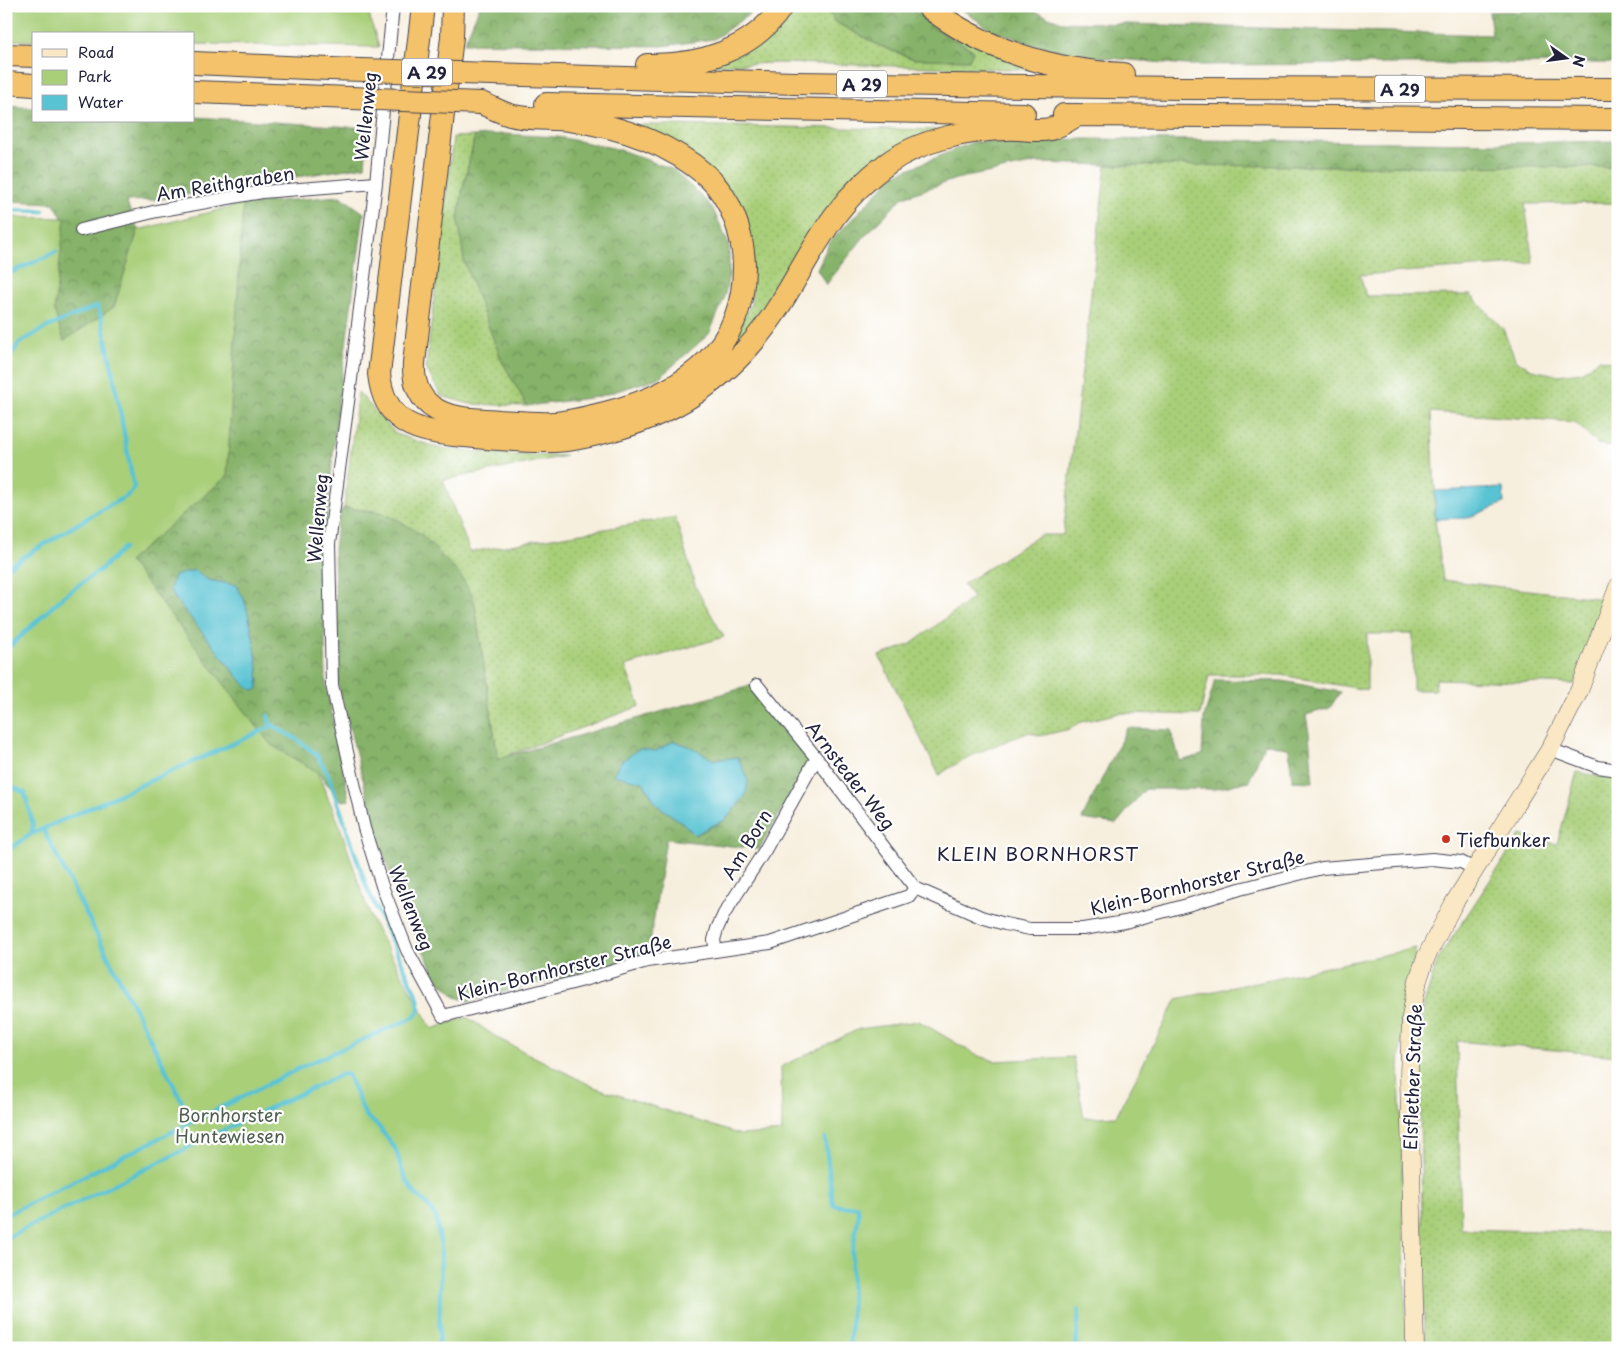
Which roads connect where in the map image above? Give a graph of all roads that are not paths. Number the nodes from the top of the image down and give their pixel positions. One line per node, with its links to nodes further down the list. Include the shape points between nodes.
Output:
1 (393, 6): 18 (street, Wellenweg)
2 (423, 6): 16 (highway, via 380,364 380,385 384,395 397,416 419,430 501,440 554,441 629,426 665,411 692,396 746,350 767,325 834,215 858,188 889,162 941,139 972,131 1051,129)
3 (453, 6): 15 (highway, via 414,363 415,382 425,400 436,410 458,417 530,423 584,418 629,407 660,394 688,378 708,360 730,330 738,311 744,284 744,258 739,231 727,202 708,178 686,160 654,142 610,128)
4 (782, 6): 9 (highway, via 762,29 737,47 715,57 659,65 570,63)
5 (927, 6): 12 (highway, via 976,37 1013,53 1057,65 1144,76)
6 (6, 55): 7 (highway)
7 (32, 56)
8 (195, 63): 9 (highway, A 29, bridge)
9 (534, 75): 12 (highway, A 29, via 795,83)
10 (6, 83): 11 (highway)
11 (32, 85)
12 (1182, 88): 13 (highway, A 29)
13 (1618, 89)
14 (195, 92): 15 (highway, A 29, bridge, via 481,103)
15 (520, 110): 16 (highway, A 29)
16 (1077, 115): 17 (highway, A 29)
17 (1618, 119)
18 (376, 183): 19 (street, Am Reithgraben, via 262,192 157,210); 28 (street, Wellenweg, via 329,544 332,685 364,828 382,886 407,950)
19 (81, 230)
20 (1618, 587): 22 (main road, Elsflether Straße, via 1579,691)
21 (757, 684): 23 (street, Arnsteder Weg)
22 (1550, 749): 24 (street, via 1598,767); 25 (main road, Elsflether Straße)
23 (818, 760): 26 (street, Arnsteder Weg); 27 (street, Am Born, via 724,914 714,940)
24 (1618, 770)
25 (1475, 869): 26 (street, Klein-Bornhorster Straße, via 1461,862 1432,859 1322,868 1125,922 1083,929 1005,924); 29 (main road, Elsflether Straße, via 1426,957 1411,1016 1409,1076)
26 (915, 888): 27 (street, Klein-Bornhorster Straße, via 909,896 770,943)
27 (716, 951): 28 (street, Klein-Bornhorster Straße, via 647,961)
28 (442, 1016)
29 (1415, 1348)

